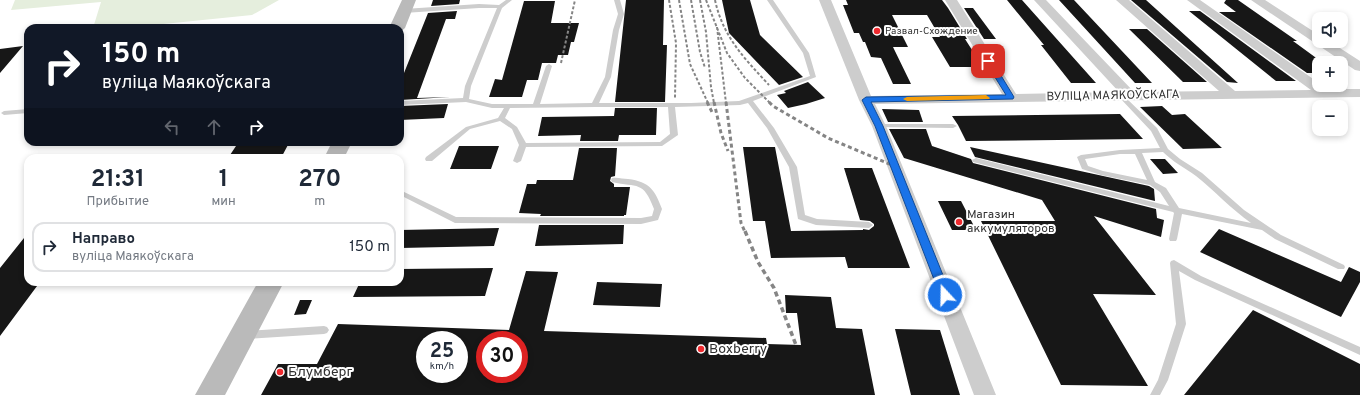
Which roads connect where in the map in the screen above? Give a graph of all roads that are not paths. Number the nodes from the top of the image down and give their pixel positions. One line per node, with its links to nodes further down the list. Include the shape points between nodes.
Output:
1 (509, 0): 12 (lane)
2 (617, 0): 29 (lane, via 621,14 608,77)
3 (770, 0): 24 (lane, via 806,53 814,77)
4 (825, 0): 25 (street)
5 (951, 0): 22 (street)
6 (1040, 0): 21 (street)
7 (1122, 0): 20 (street)
8 (1193, 0): 19 (street)
9 (1257, 0): 14 (street)
10 (480, 3): 11 (lane); 12 (lane)
11 (407, 5): 13 (main road)
12 (500, 7): 23 (lane, via 468,86)
13 (399, 24)
14 (1312, 36)
15 (1330, 48): 17 (street)
16 (549, 66): 28 (lane)
17 (1360, 68)
18 (1360, 93): 19 (street, ВУЛІЦА МАЯКОЎСКАГА)
19 (1326, 94): 20 (street, ВУЛІЦА МАЯКОЎСКАГА)
20 (1232, 95): 21 (street, ВУЛІЦА МАЯКОЎСКАГА)
21 (1126, 96): 22 (street, ВУЛІЦА МАЯКОЎСКАГА); 37 (lane, via 1154,130)
22 (1011, 97): 25 (street, ВУЛІЦА МАЯКОЎСКАГА)
23 (466, 100): 26 (lane); 27 (lane, via 492,106)
24 (749, 100): 30 (lane, via 740,103); 46 (lane, via 770,128 793,167 801,217 816,222)
25 (866, 100): 34 (street)
26 (404, 103)
27 (508, 106): 28 (lane); 33 (lane)
28 (536, 106): 29 (lane)
29 (594, 106): 30 (lane)
30 (671, 106): 36 (lane, via 674,135 662,144)
31 (24, 111): 32 (lane)
32 (4, 113)
33 (500, 120): 36 (lane, via 515,128); 39 (lane, via 468,128)
34 (879, 126): 35 (lane); 55 (street)
35 (953, 126)
36 (523, 146): 41 (lane)
37 (1164, 150): 38 (lane); 47 (lane, via 1199,175 1241,212)
38 (1137, 151): 43 (lane); 43 (lane, via 1081,157 1085,167 1101,173)
39 (429, 159)
40 (976, 160): 45 (lane)
41 (517, 161)
42 (615, 180): 44 (lane, via 644,184 653,194 658,209 655,218 641,221 455,220)
43 (1152, 183): 45 (lane, via 1163,190)
44 (404, 194)
45 (1176, 210): 47 (lane); 48 (lane, via 1178,213)
46 (869, 224)
47 (1265, 228): 49 (lane, via 1278,237)
48 (1173, 240)
49 (1341, 267)
50 (269, 286): 52 (main road)
51 (324, 330): 52 (lane)
52 (243, 335): 54 (main road)
53 (1360, 351): 56 (lane, via 1198,278 1174,263 1181,324 1164,380)
54 (210, 395)
55 (985, 395)
56 (1155, 395)

